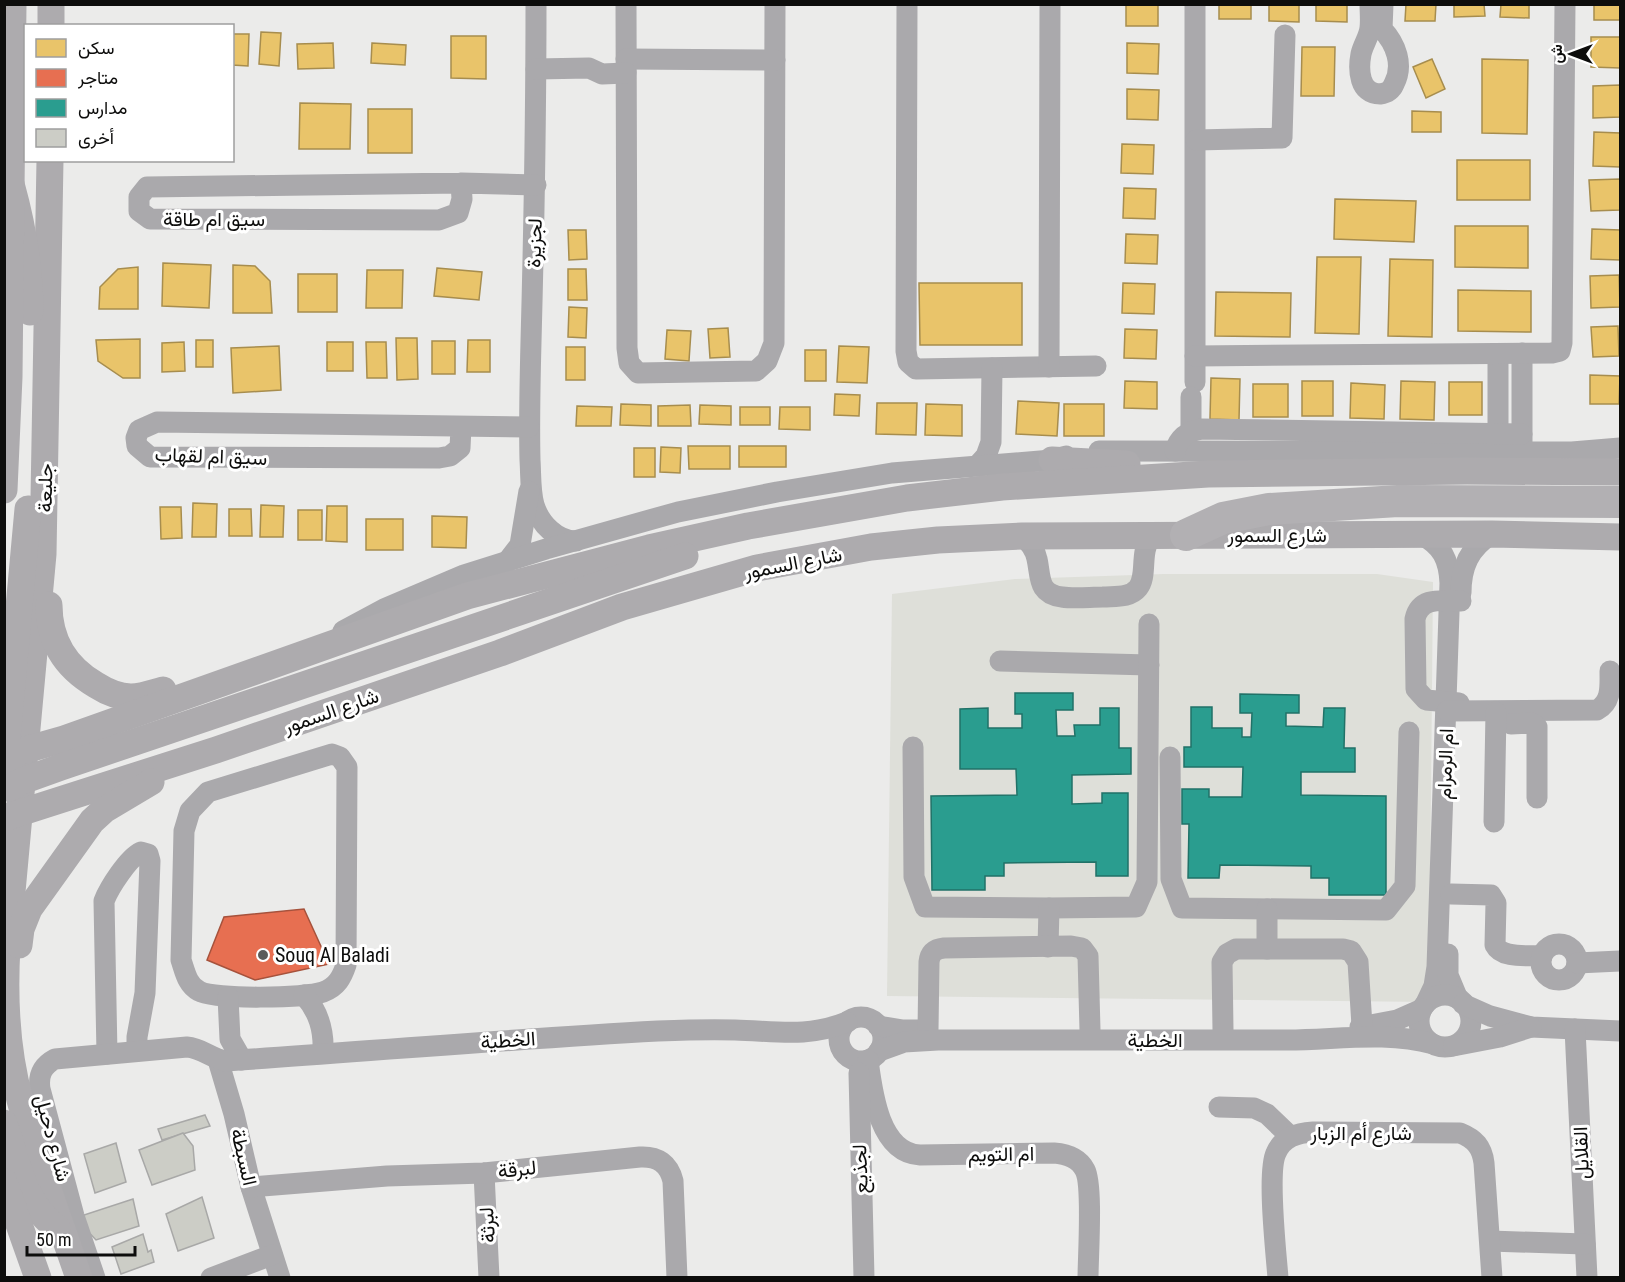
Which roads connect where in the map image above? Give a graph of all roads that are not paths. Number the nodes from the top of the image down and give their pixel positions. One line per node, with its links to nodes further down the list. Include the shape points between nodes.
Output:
1 (13, 4): 20 (main road, جليعة)
2 (51, 4): 12 (main road)
3 (536, 4): 16 (street, لجزيرة)
4 (626, 4): 15 (street)
5 (775, 4): 14 (street)
6 (907, 4): 27 (street, via 908,362 916,369)
7 (1050, 4): 26 (street)
8 (1195, 4): 17 (street)
9 (1370, 4): 10 (street, via 1361,81 1374,94 1384,94 1392,89 1398,67 1393,41 1382,29)
10 (1383, 4)
11 (1565, 4): 22 (street, via 1562,343 1560,351)
12 (51, 24)
13 (1285, 35): 17 (street, via 1282,138)
14 (775, 60): 15 (street); 15 (street, via 774,343 766,361 756,371 639,374 629,363)
15 (626, 66): 16 (street, via 589,83)
16 (536, 76): 21 (street, لجزيرة)
17 (1196, 140): 24 (street)
18 (50, 162): 52 (main road, جليعة)
19 (461, 183): 19 (street, سيق ام طاقة, via 147,187 139,197 139,211 150,219 439,220 458,213); 21 (street, سيق ام طاقة)
20 (11, 184): 42 (main road, جليعة); 66 (main road, via 30,276 30,487)
21 (536, 185): 29 (street, لجزيرة)
22 (1522, 353): 23 (street); 33 (street)
23 (1498, 354): 24 (street); 32 (street)
24 (1195, 356): 30 (street)
25 (1096, 366): 26 (street)
26 (1049, 367): 27 (street)
27 (992, 368): 31 (street)
28 (461, 427): 28 (street, سيق ام لقهاب, via 157,422 139,430 136,438 137,446 150,457 439,458 460,448); 29 (street, سيق ام لقهاب)
29 (529, 427): 41 (street, لجزيرة)
30 (1191, 431): 32 (street); 35 (street, via 1182,436)
31 (991, 442): 37 (street); 38 (street)
32 (1498, 443): 33 (street); 35 (street)
33 (1522, 443): 34 (street, via 1572,452)
34 (1620, 448)
35 (1174, 450): 36 (street, via 1085,451)
36 (1052, 460): 37 (street); 40 (main road, via 1150,465)
37 (1014, 463): 38 (street)
38 (977, 466): 51 (street, via 892,473 777,492 678,512)
39 (1620, 472): 40 (main road)
40 (1208, 474): 44 (main road, via 1002,487 907,498)
41 (531, 482): 51 (street, لجزيرة, via 540,517 554,534 566,541); 53 (street, لجزيرة, via 520,545)
42 (4, 490)
43 (1620, 501): 49 (highway, via 1398,501 1269,509 1223,518)
44 (748, 526): 56 (main road, via 467,596); 66 (main road, via 680,558)
45 (1492, 534): 46 (main road, شارع السمور); 50 (main road, شارع السمور); 54 (street, ام الرمرام, via 1476,546 1466,562)
46 (1421, 535): 49 (main road, شارع السمور); 54 (street, ام الرمرام, via 1437,544 1447,560)
47 (1022, 536): 48 (main road, شارع السمور); 48 (street, via 1035,552 1041,584 1051,594 1067,597 1132,594 1142,580 1144,549); 65 (main road, شارع السمور, via 904,543 757,568 622,608)
48 (1150, 536): 49 (main road, شارع السمور)
49 (1186, 536)
50 (1620, 537)
51 (578, 541): 53 (street)
52 (43, 554): 56 (main road, via 50,625 59,650 75,671 109,693 141,696 263,659); 66 (main road, جليعة)
53 (507, 562): 56 (street, via 431,588 364,619)
54 (1455, 601): 60 (street, ام الرمرام); 60 (street, via 1428,602 1419,608 1415,619 1416,689 1426,700)
55 (1149, 624): 58 (street)
56 (309, 651): 66 (main road, via 64,739)
57 (1000, 661): 58 (street)
58 (1149, 665): 70 (street, via 1147,882 1136,907)
59 (1610, 671): 61 (street, via 1609,697 1597,710)
60 (1453, 707): 61 (street); 69 (street, ام الرمرام); 78 (street, ام الرمرام, via 1437,967 1434,986)
61 (1496, 718): 67 (street, via 1537,727); 68 (street)
62 (1409, 732): 71 (street, via 1406,886 1386,910)
63 (913, 747): 70 (street, via 914,877 925,907)
64 (1170, 757): 71 (street, via 1171,879 1182,908)
65 (169, 766): 66 (main road, شارع السمور); 96 (main road, via 92,821 29,909 20,939)
66 (11, 781): 96 (main road, شارع دحيل, via 5,971 10,1048)
67 (1537, 798)
68 (1494, 822)
69 (1451, 894): 74 (street, via 1491,896 1496,903 1495,945 1504,954 1542,956 1550,946 1562,945 1573,951 1576,963); 77 (street, ام الرمرام, via 1448,975)
70 (1049, 908): 72 (street)
71 (1267, 909): 73 (street)
72 (1048, 946): 83 (street, via 1077,946 1088,956); 85 (street, via 935,950 928,963)
73 (1267, 949): 81 (street, via 1351,951 1358,963); 86 (street, via 1236,949 1224,957)
74 (1620, 961)
75 (304, 995): 76 (street); 76 (street, via 324,992 341,981 346,965 347,767 332,754 208,792 190,811 184,831 182,960 186,978 199,992); 91 (street, via 318,1016)
76 (228, 997): 95 (street, via 230,1039)
77 (1461, 1002): 78 (street, via 1438,996); 82 (street, الخطية, via 1490,1016); 89 (street, via 1468,1011 1466,1036)
78 (1424, 1006): 81 (street, الخطية, via 1397,1020); 89 (street, via 1420,1029 1423,1035)
79 (847, 1022): 80 (street, via 866,1018); 88 (street, الخطية); 93 (street, via 839,1040)
80 (878, 1026): 85 (street, الخطية); 93 (street, via 882,1038)
81 (1362, 1026): 86 (street, الخطية)
82 (1531, 1027): 84 (street, الخطية); 89 (street, الخطية, via 1500,1037)
83 (1090, 1029): 85 (street, الخطية); 86 (street, الخطية)
84 (1575, 1029): 87 (street, الخطية); 105 (street, القلايل)
85 (928, 1030)
86 (1223, 1030)
87 (1620, 1031)
88 (798, 1034): 91 (street, الخطية, via 693,1029); 93 (street, الخطية)
89 (1443, 1045): 93 (street, الخطية, via 1390,1037 938,1040 904,1042)
90 (137, 1051): 92 (street, شارع دحيل); 92 (street, via 145,993 150,861 148,854 141,852 111,886 104,901); 94 (street, شارع دحيل, via 194,1047)
91 (323, 1052): 95 (street, الخطية)
92 (106, 1054): 109 (street, شارع دحيل, via 55,1059 43,1068 39,1082 74,1216)
93 (862, 1056): 114 (street, لجذيع); 115 (street, ام التويم, via 878,1113 888,1134 906,1153 1054,1153 1080,1162 1088,1179)
94 (218, 1060): 95 (street, الخطية); 102 (street, السبطة)
95 (242, 1060)
96 (19, 1099): 103 (main road, شارع دحيل)
97 (1220, 1107): 99 (street, via 1254,1108 1267,1114)
98 (4, 1123): 103 (main road, via 32,1201)
99 (1290, 1136): 104 (street, شارع أم الزبار, via 1325,1132 1460,1133 1470,1137 1483,1152); 116 (street, شارع أم الزبار, via 1278,1148 1272,1165)
100 (484, 1173): 102 (street, لبرقة); 112 (street, لبرثة); 113 (street, لبرقة, via 656,1158 668,1167 673,1181)
101 (4, 1182): 107 (main road)
102 (251, 1187): 106 (street, السبطة)
103 (63, 1232): 108 (main road, شارع دحيل)
104 (1490, 1241): 105 (street); 117 (street, شارع أم الزبار)
105 (1585, 1244): 118 (street, القلايل)
106 (272, 1255): 110 (street); 111 (street, السبطة)
107 (38, 1278)
108 (79, 1278)
109 (95, 1278)
110 (211, 1278)
111 (280, 1278)
112 (489, 1278)
113 (677, 1278)
114 (864, 1278)
115 (1088, 1278)
116 (1278, 1278)
117 (1491, 1278)
118 (1587, 1278)

